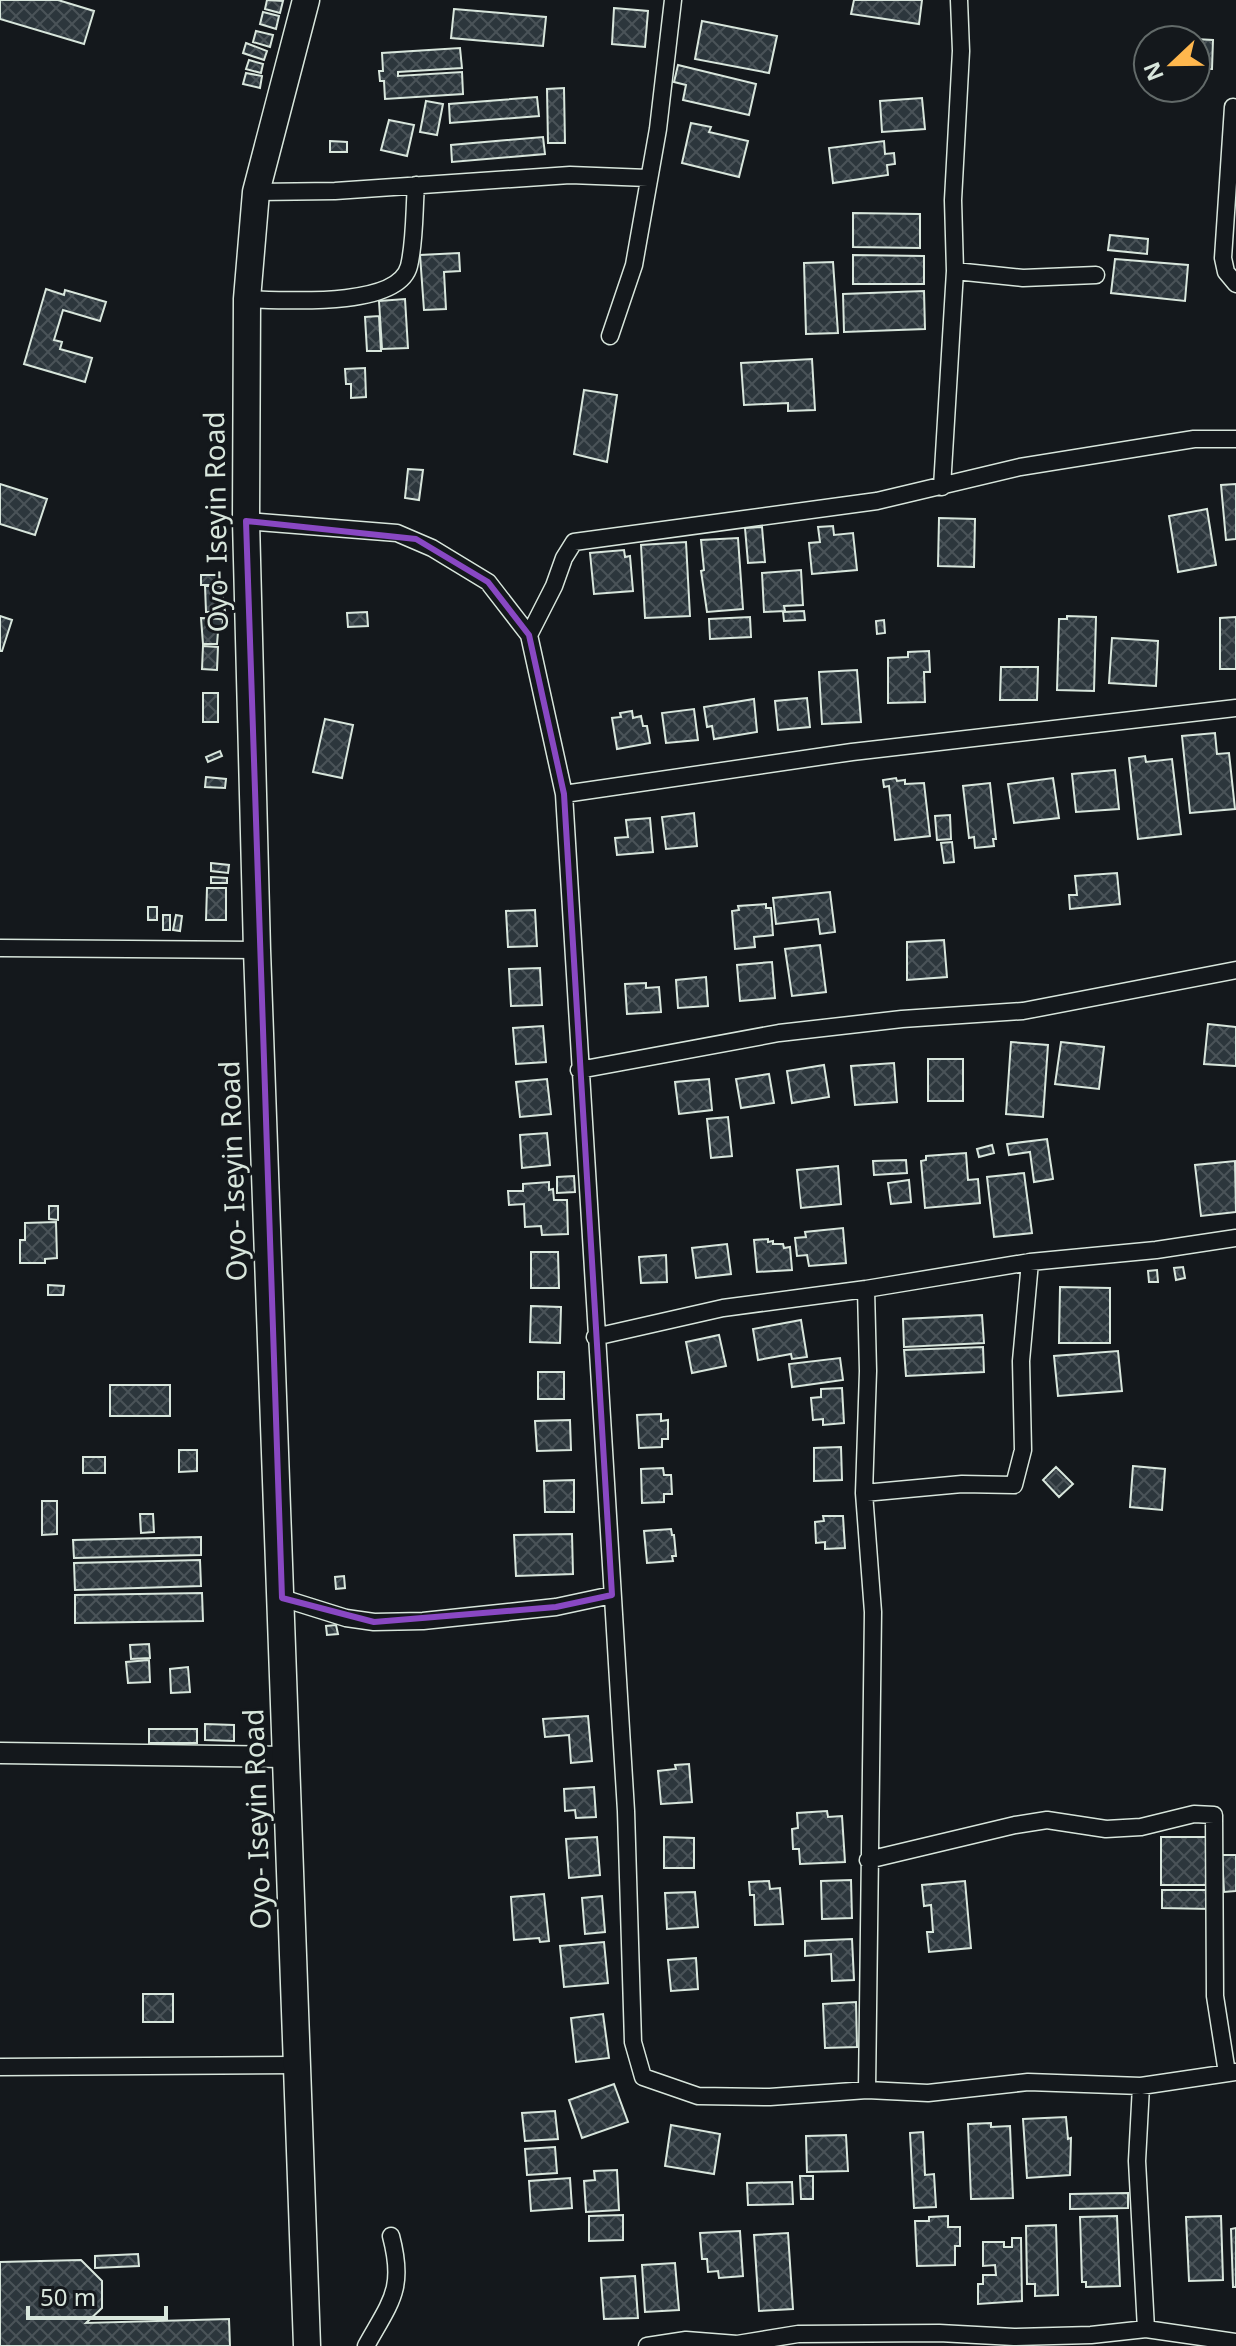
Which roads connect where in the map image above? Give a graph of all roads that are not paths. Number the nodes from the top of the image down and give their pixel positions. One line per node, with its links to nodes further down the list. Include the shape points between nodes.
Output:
1 (306, 0): 7 (main road, Oyo- Iseyin Road)
2 (673, 0): 5 (street)
3 (959, 0): 8 (street)
4 (1233, 107): 10 (street, via 1223,258)
5 (648, 178): 6 (street, via 570,175); 12 (street, via 634,265)
6 (416, 185): 7 (street); 11 (street, via 409,268 398,283 316,302)
7 (256, 192): 11 (main road, Oyo- Iseyin Road)
8 (955, 271): 9 (street, via 1023,278); 14 (street)
9 (1096, 275)
10 (1236, 284)
11 (247, 299): 15 (main road, Oyo- Iseyin Road)
12 (610, 336)
13 (1236, 439): 14 (street, via 1194,439 1020,467)
14 (942, 487): 16 (street, via 877,501 574,542)
15 (246, 521): 16 (street, via 416,539 488,582); 20 (main road, Oyo- Iseyin Road)
16 (529, 635): 18 (street)
17 (1236, 708): 18 (street, via 852,752)
18 (564, 794): 22 (street)
19 (0, 948): 20 (street)
20 (257, 950): 29 (main road, Oyo- Iseyin Road)
21 (1236, 970): 22 (street, via 1023,1011 779,1033)
22 (579, 1070): 26 (street)
23 (1236, 1238): 24 (street)
24 (1030, 1262): 25 (street); 27 (street, via 1021,1361 1023,1450 1014,1485)
25 (866, 1289): 26 (street, via 723,1308); 27 (street)
26 (595, 1337): 28 (street)
27 (864, 1493): 32 (street, via 873,1612)
28 (612, 1595): 29 (street, via 556,1607 374,1622); 37 (street, via 633,2042 643,2077 698,2096)
29 (282, 1598): 31 (main road, Oyo- Iseyin Road)
30 (0, 1753): 31 (street)
31 (286, 1757): 33 (main road, Oyo- Iseyin Road)
32 (868, 1860): 35 (street, via 1047,1820 1106,1829 1214,1815 1215,1996); 37 (street)
33 (298, 2065): 34 (street); 41 (main road, Oyo- Iseyin Road)
34 (0, 2067)
35 (1231, 2072): 36 (street)
36 (1141, 2086): 37 (street, via 1028,2082 928,2093); 39 (street, via 1137,2161)
37 (867, 2090)
38 (391, 2236): 42 (street, via 399,2265 395,2296)
39 (1146, 2329): 40 (street); 43 (street, via 1014,2337 798,2334 737,2344 686,2340)
40 (1236, 2342)
41 (307, 2346)
42 (366, 2346)
43 (647, 2346)

